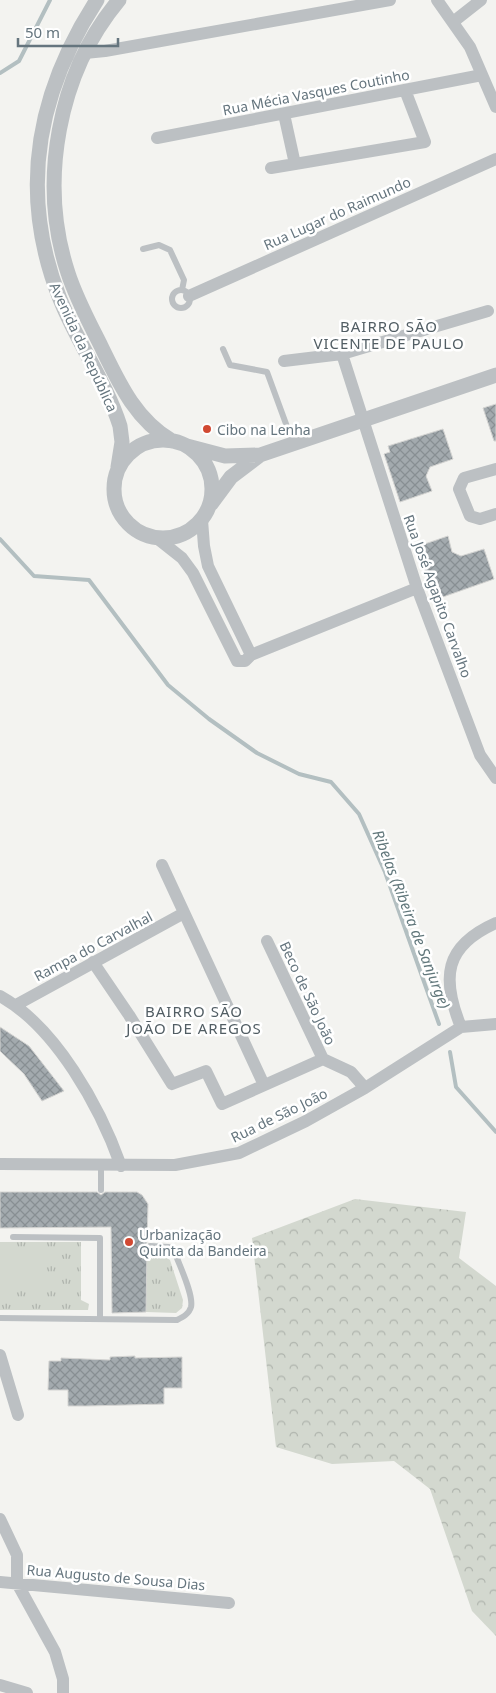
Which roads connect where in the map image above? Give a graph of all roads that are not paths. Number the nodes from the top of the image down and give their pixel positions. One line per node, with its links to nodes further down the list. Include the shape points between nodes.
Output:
1 (97, 0): 28 (street, Avenida da República, via 69,46 49,96 40,135 37,190 39,220 60,301 120,426 122,442)
2 (119, 0): 7 (street, Avenida da República)
3 (390, 0): 7 (street)
4 (437, 0): 6 (street)
5 (481, 0): 6 (street)
6 (453, 22): 8 (street, via 470,47)
7 (85, 53): 24 (street, Avenida da República, via 69,92 57,140 54,192 62,250 76,294 120,384 145,422)
8 (482, 75): 9 (street, Rua Mécia Vasques Coutinho); 10 (street)
9 (405, 90): 11 (street, Rua Mécia Vasques Coutinho); 14 (street, via 425,142)
10 (496, 107)
11 (284, 114): 12 (street, Rua Mécia Vasques Coutinho); 14 (street)
12 (157, 138)
13 (496, 159): 17 (street, Rua Lugar do Raimundo)
14 (295, 164): 15 (street)
15 (271, 168)
16 (143, 249): 17 (lane, via 160,245 170,250 184,280)
17 (186, 293)
18 (488, 311): 20 (street)
19 (223, 349): 25 (lane, via 230,365 267,372)
20 (342, 354): 21 (street); 23 (street, Rua José Agapito Carvalho)
21 (284, 362)
22 (496, 375): 23 (street)
23 (362, 420): 25 (street); 34 (street, Rua José Agapito Carvalho)
24 (172, 441): 26 (street); 28 (street, via 156,440 141,445)
25 (294, 444): 27 (street)
26 (187, 446): 27 (street, via 225,456); 30 (street, via 200,457 209,472 212,488)
27 (260, 455): 30 (street, via 232,476)
28 (118, 467): 33 (street, via 114,498 119,513 129,526)
29 (496, 468): 31 (street, via 464,478 459,489 470,516 480,519)
30 (210, 505): 32 (street)
31 (496, 514)
32 (202, 520): 33 (street, via 190,531 174,538); 35 (street, via 208,566)
33 (158, 539): 35 (street, via 182,558 194,573 237,661 246,661)
34 (417, 588): 35 (street); 36 (street, Rua José Agapito Carvalho, via 480,755)
35 (251, 655)
36 (496, 778)
37 (162, 865): 38 (street)
38 (184, 913): 41 (street, Rampa do Carvalhal); 47 (street)
39 (496, 923): 45 (street, via 479,930 452,960 449,978 452,1006)
40 (267, 941): 46 (street, Beco de São João)
41 (93, 962): 43 (street, Rampa do Carvalhal); 47 (street, via 172,1084 206,1072 222,1104)
42 (0, 996): 43 (street)
43 (16, 1005): 51 (street, via 61,1050 112,1143)
44 (496, 1024): 45 (street)
45 (460, 1027): 48 (street, Rua de São João)
46 (323, 1058): 47 (street); 48 (street, via 351,1072)
47 (264, 1085)
48 (365, 1088): 51 (street, Rua de São João, via 239,1153 175,1165)
49 (0, 1164): 50 (street, Rua de São João)
50 (102, 1165): 51 (street, Rua de São João); 52 (lane)
51 (121, 1166)
52 (101, 1190)
53 (13, 1237): 56 (lane, via 100,1238)
54 (150, 1246): 56 (lane, via 174,1250 190,1298 191,1307 186,1316 177,1320)
55 (0, 1318): 56 (lane)
56 (100, 1319)
57 (0, 1355): 58 (street)
58 (18, 1415)
59 (0, 1519): 61 (street, via 18,1555)
60 (0, 1582): 61 (street, Rua Augusto de Sousa Dias)
61 (17, 1583): 62 (street, Rua Augusto de Sousa Dias); 65 (street, via 55,1652 63,1679)
62 (229, 1603)
63 (0, 1685): 64 (street)
64 (27, 1693)
65 (62, 1693)

